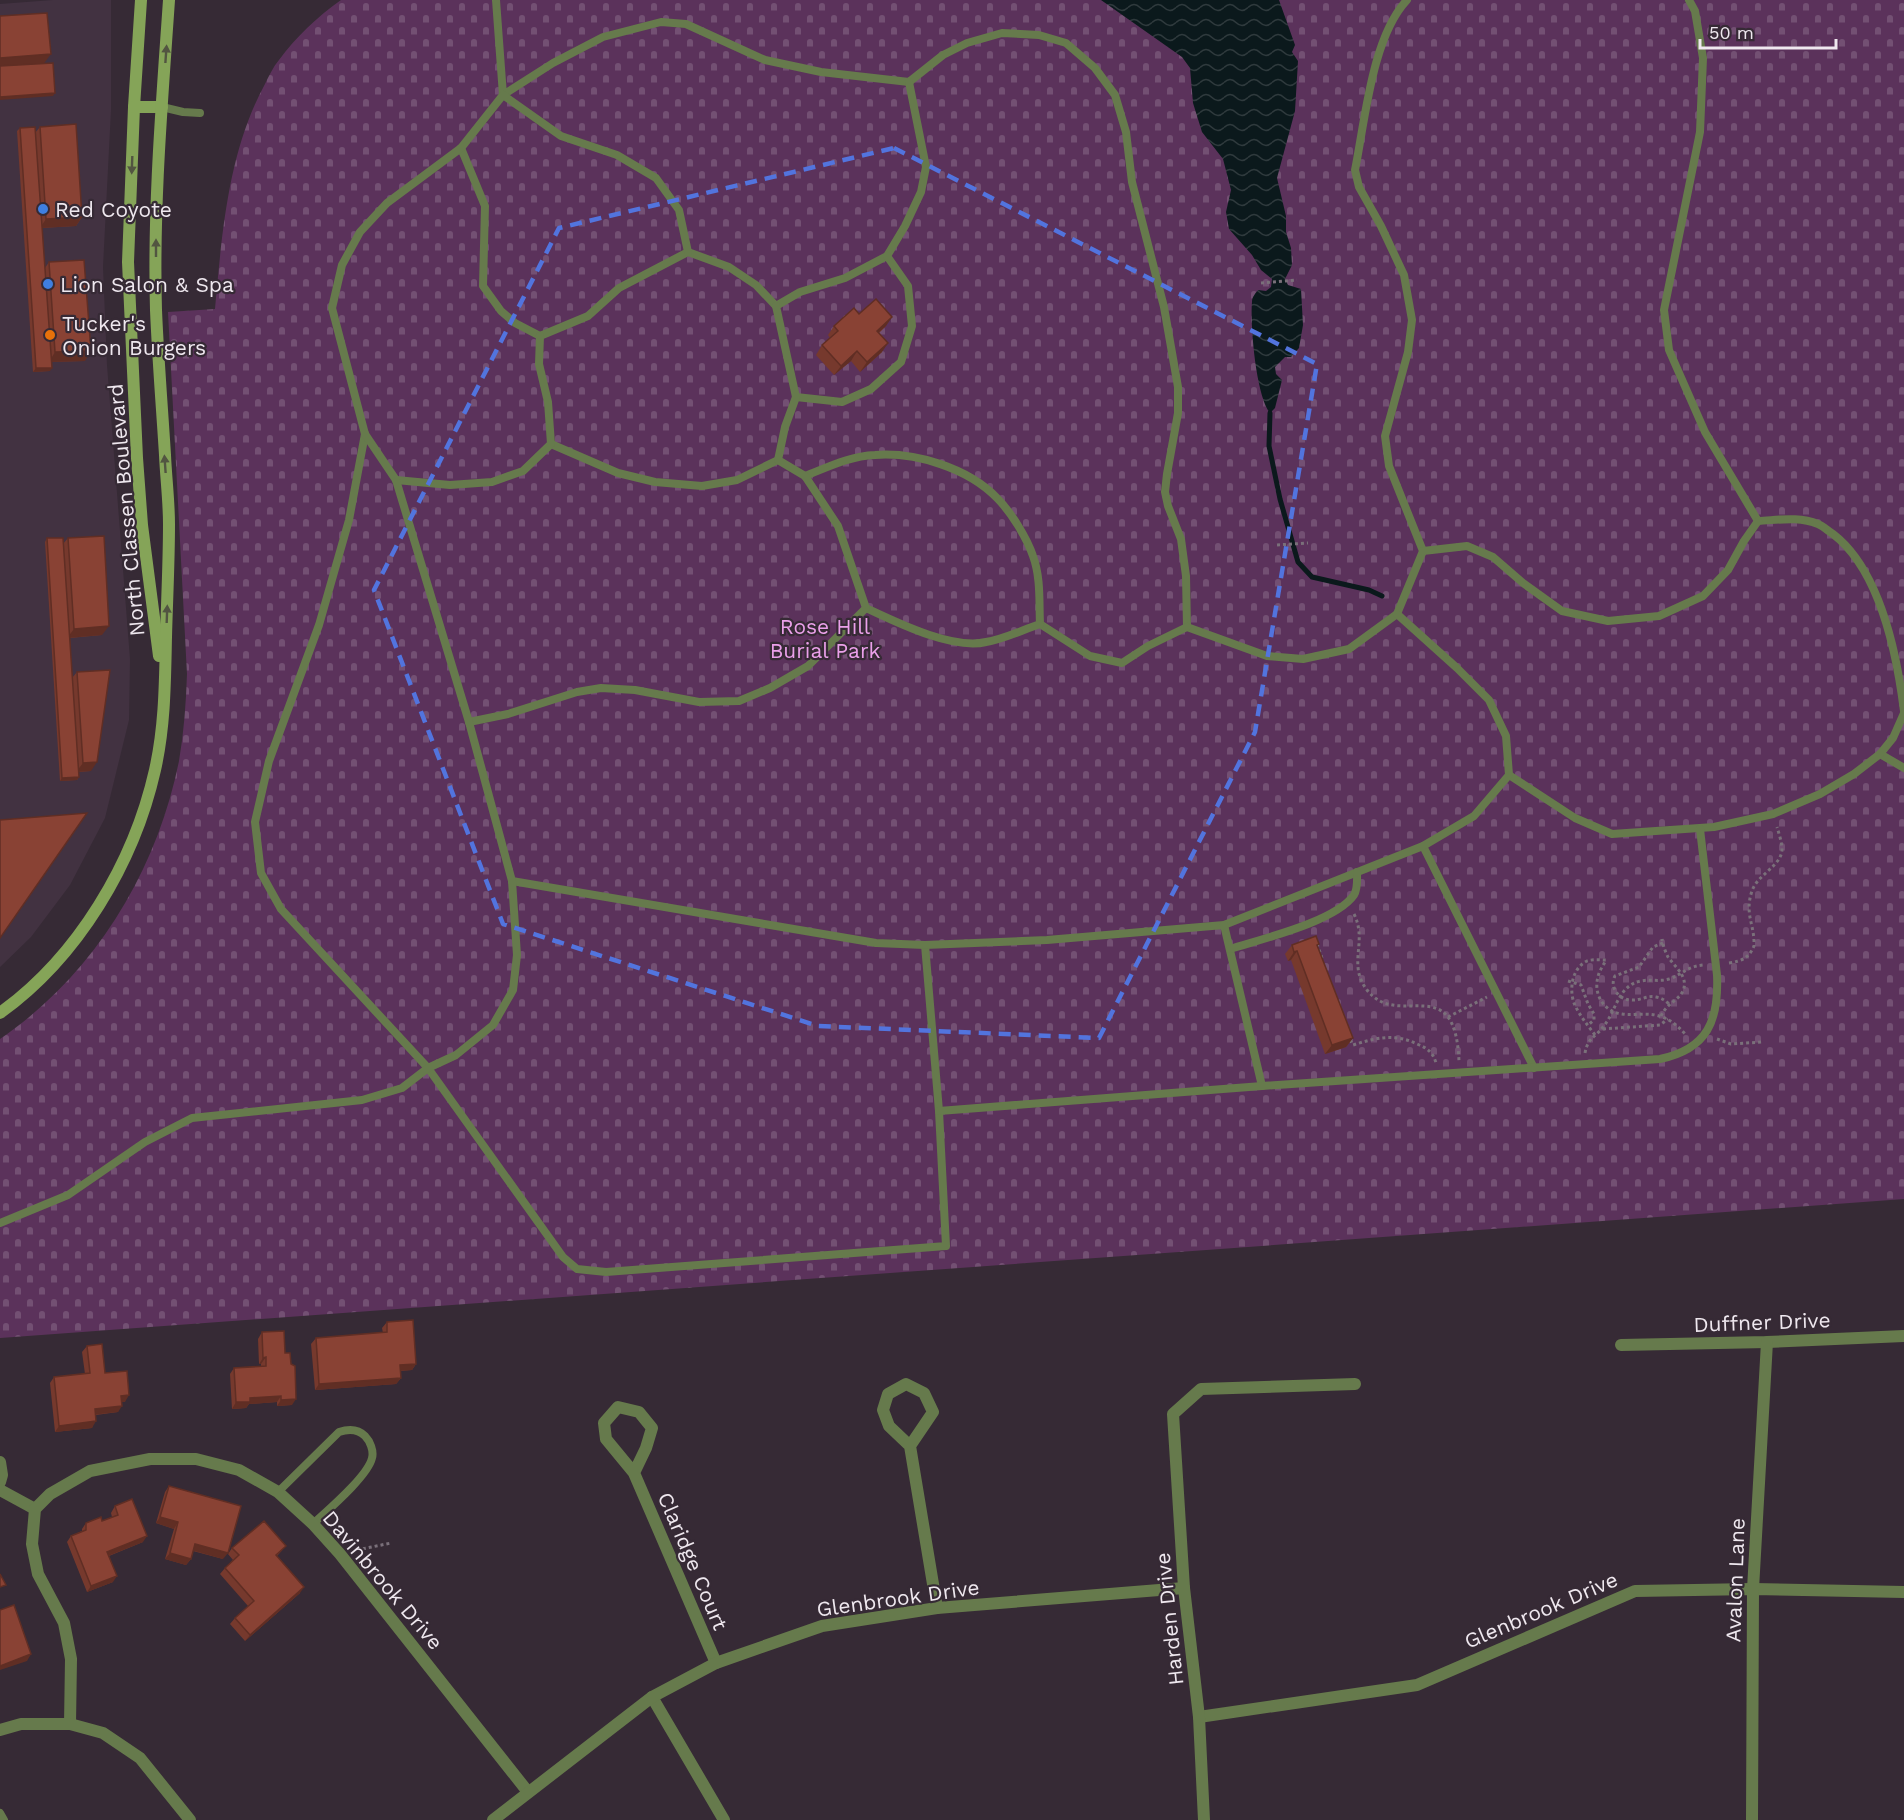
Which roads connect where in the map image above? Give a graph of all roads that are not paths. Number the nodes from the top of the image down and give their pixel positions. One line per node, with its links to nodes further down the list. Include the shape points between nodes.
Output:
1 (141, 0): 8 (main road, North Classen Boulevard)
2 (169, 0): 9 (main road, North Classen Boulevard, one-way to 2)
3 (496, 0): 7 (lane)
4 (1407, 0): 23 (lane, via 1377,56 1355,170 1359,187 1404,275 1412,320 1408,352 1385,436 1389,466)
5 (1689, 0): 22 (lane, via 1695,11 1703,58 1700,132 1664,310 1669,350 1704,432)
6 (909, 82): 7 (lane, via 822,72 765,60 686,24 661,22 603,37); 13 (lane, via 926,167 921,192); 27 (lane, via 943,55 967,43 1002,33 1039,35 1066,44 1095,68 1114,95 1126,132 1132,182 1164,307 1178,387 1178,413 1165,492 1181,539)
7 (503, 95): 11 (lane); 12 (lane, via 561,136 616,155 656,178 679,210)
8 (134, 107): 9 (main road); 28 (main road, North Classen Boulevard, one-way to 28, via 128,261 132,380 142,525)
9 (162, 107): 10 (lane); 28 (main road, North Classen Boulevard, one-way to 9, via 169,522 156,251)
10 (200, 112)
11 (461, 148): 15 (lane, via 484,206 483,286 515,324); 17 (lane, via 387,203 360,232 342,265 332,308)
12 (688, 252): 14 (lane, via 729,267 756,285); 15 (lane, via 619,288 588,316)
13 (887, 256): 14 (lane); 16 (lane, via 908,286 912,326 901,362 871,389 842,402)
14 (776, 306): 16 (lane)
15 (540, 336): 18 (lane, via 539,364 548,402)
16 (796, 397): 19 (lane)
17 (365, 434): 21 (lane); 42 (lane, via 349,520 319,625 268,761 255,822 261,873 281,909)
18 (551, 444): 19 (lane, via 618,473 655,482 702,486 737,480); 21 (lane, via 523,471 492,482 450,485)
19 (778, 460): 20 (lane)
20 (805, 477): 24 (lane, via 838,526); 26 (lane, via 847,459 874,455 910,456 967,475 997,498 1033,556)
21 (396, 480): 30 (lane)
22 (1758, 521): 23 (lane, via 1728,570 1703,596 1659,616 1608,621 1562,610 1493,557 1467,546); 29 (lane, via 1797,518 1820,524 1843,542 1879,601 1899,672)
23 (1423, 551): 25 (lane)
24 (866, 608): 26 (lane, via 910,628 961,643 985,643); 30 (lane, via 808,666 739,701 699,702 601,688)
25 (1397, 614): 27 (lane, via 1349,649 1303,659 1267,656); 33 (lane, via 1489,700 1506,736)
26 (1040, 624): 27 (lane, via 1090,656 1122,663)
27 (1187, 627)
28 (164, 693): 41 (main road, North Classen Boulevard, via 156,769 128,851 107,893 83,930 48,971)
29 (1904, 712): 31 (lane, via 1893,738)
30 (469, 722): 37 (lane)
31 (1880, 754): 32 (lane); 34 (lane, via 1820,794 1773,814)
32 (1904, 768)
33 (1509, 775): 34 (lane, via 1575,818 1612,834); 35 (lane, via 1474,816)
34 (1700, 829): 43 (lane, via 1718,996 1716,1012 1706,1033 1673,1057)
35 (1423, 846): 36 (lane); 43 (lane)
36 (1357, 872): 38 (lane); 40 (lane, via 1356,893 1347,903 1311,924)
37 (512, 881): 39 (lane, via 876,943); 42 (lane, via 518,955 513,990 493,1025 456,1055)
38 (1224, 925): 39 (lane, via 1047,940); 40 (lane)
39 (925, 945): 45 (lane)
40 (1230, 948): 44 (lane)
41 (0, 1013)
42 (428, 1068): 45 (lane, via 563,1257 577,1269 606,1272 946,1246); 46 (lane, via 402,1088 362,1100 192,1118 145,1142 68,1195)
43 (1534, 1068): 44 (lane)
44 (1262, 1086): 45 (lane)
45 (939, 1111)
46 (0, 1223)
47 (1904, 1336): 48 (street, Duffner Drive)
48 (1767, 1342): 49 (street, Duffner Drive); 60 (street, Avalon Lane)
49 (1620, 1345)
50 (1356, 1384): 59 (street, Harden Drive, via 1202,1389 1173,1414)
51 (910, 1446): 51 (street, via 933,1412 924,1393 906,1384 888,1394 883,1410 890,1426); 62 (street)
52 (0, 1462): 54 (street)
53 (634, 1473): 53 (street, Claridge Court, via 652,1428 639,1412 618,1407 604,1423 606,1439); 63 (street, Claridge Court)
54 (0, 1482)
55 (0, 1490): 57 (street)
56 (278, 1492): 57 (street, Davinbrook Drive, via 239,1470 196,1459 150,1459 90,1471 50,1494); 58 (street, Davinbrook Drive); 58 (lane, via 339,1432 360,1431 369,1440 373,1456 365,1472)
57 (35, 1509): 66 (street, via 32,1544 38,1574 64,1623 70,1659)
58 (313, 1524): 68 (street, Davinbrook Drive)
59 (1184, 1588): 62 (street, Glenbrook Drive); 65 (street, Harden Drive)
60 (1753, 1589): 61 (street, Glenbrook Drive); 65 (street, Glenbrook Drive, via 1635,1591 1417,1685); 75 (street, Avalon Lane)
61 (1904, 1592)
62 (937, 1608): 63 (street, Glenbrook Drive, via 822,1626)
63 (716, 1663): 64 (street, Glenbrook Drive)
64 (652, 1697): 68 (street, Glenbrook Drive); 73 (street)
65 (1199, 1717): 74 (street, Harden Drive)
66 (70, 1724): 67 (street, via 21,1724); 71 (street, via 103,1733 140,1758)
67 (0, 1730)
68 (528, 1792): 72 (street, Glenbrook Drive)
69 (0, 1813): 70 (lane)
70 (4, 1820)
71 (190, 1820)
72 (493, 1820)
73 (724, 1820)
74 (1204, 1820)
75 (1752, 1820)

